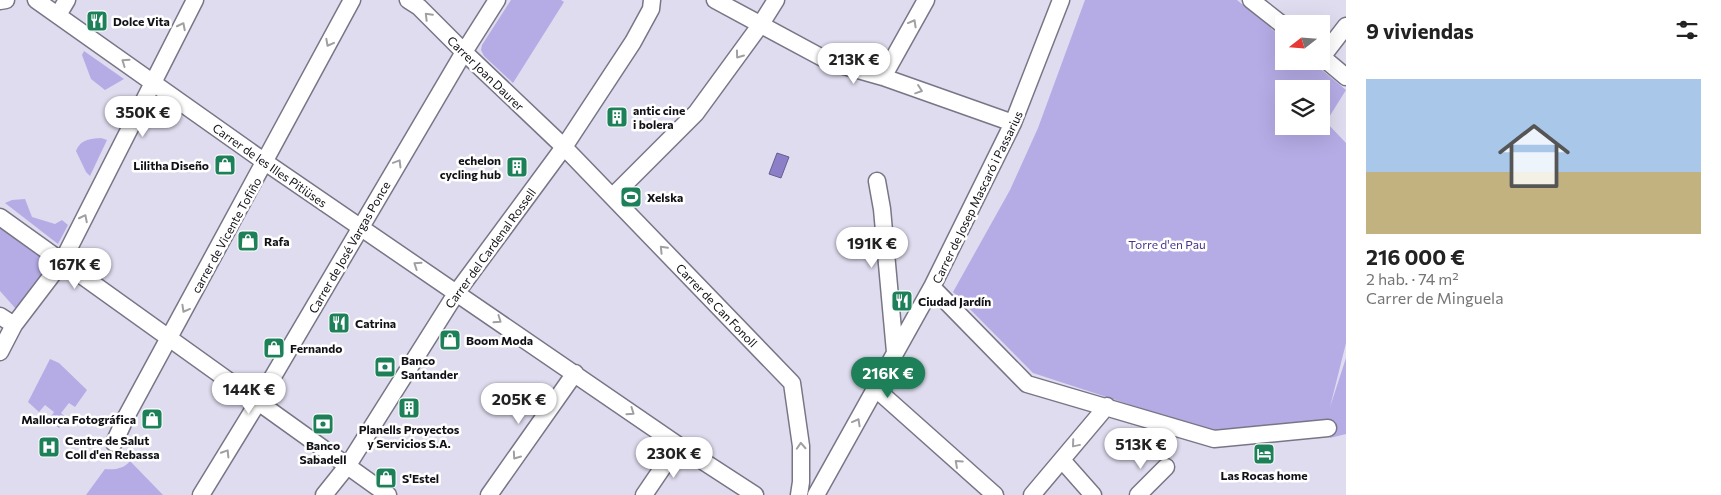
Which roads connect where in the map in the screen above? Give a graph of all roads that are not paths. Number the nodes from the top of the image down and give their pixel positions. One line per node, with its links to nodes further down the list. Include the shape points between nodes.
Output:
1 (6, 0): 14 (street)
2 (36, 0): 15 (street, Carrer de les Illes Pitiüses)
3 (67, 0): 15 (street)
4 (195, 0): 24 (street, one-way to 4)
5 (352, 0): 27 (street, carrer de Vicente Tofiño, one-way to 27)
6 (408, 0): 20 (street, Carrer Joan Daurer, one-way to 6)
7 (497, 0): 20 (street, Carrer de José Vargas Ponce)
8 (652, 0): 26 (street, Carrer del Cardenal Rossell, via 651,9 633,42)
9 (715, 0): 17 (street)
10 (776, 0): 17 (street)
11 (926, 0): 23 (street, one-way to 11)
12 (1061, 0): 25 (street, Carrer de Josep Mascaró i Passarius)
13 (1251, 0): 16 (street)
14 (0, 1)
15 (58, 15): 24 (street, Carrer de les Illes Pitiüses, one-way to 15)
16 (1275, 19)
17 (761, 24): 23 (street, via 830,62); 29 (street, one-way to 29, via 696,113)
18 (1346, 26): 19 (street)
19 (1330, 47)
20 (464, 52): 26 (street, Carrer Joan Daurer); 31 (street, Carrer de José Vargas Ponce, one-way to 20)
21 (1330, 64): 22 (street)
22 (1346, 77)
23 (883, 78): 25 (street, one-way to 25)
24 (154, 82): 27 (street, Carrer de les Illes Pitiüses); 32 (street, one-way to 24)
25 (1014, 123): 33 (street, Carrer de Josep Mascaró i Passarius)
26 (564, 146): 29 (street, Carrer de Can Fonoll); 34 (street, Carrer del Cardenal Rossell)
27 (265, 162): 31 (street, Carrer de les Illes Pitiüses); 37 (street, carrer de Vicente Tofiño, one-way to 37)
28 (877, 181): 39 (street)
29 (612, 196): 56 (street, Carrer de Can Fonoll, one-way to 29, via 801,446 792,383)
30 (0, 217): 32 (street)
31 (360, 227): 34 (street, Carrer de les Illes Pitiüses, one-way to 31); 42 (street, Carrer de José Vargas Ponce)
32 (62, 262): 36 (street); 37 (street)
33 (932, 287): 39 (street); 43 (street, Carrer de Josep Mascaró i Passarius, via 1027,384)
34 (457, 292): 40 (street, Carrer de les Illes Pitiüses, one-way to 40); 48 (street, Carrer del Cardenal Rossell)
35 (0, 316): 36 (street)
36 (14, 325): 38 (street)
37 (169, 339): 42 (street); 45 (street, carrer de Vicente Tofiño)
38 (0, 352)
39 (894, 352): 41 (street)
40 (575, 373): 46 (street, Carrer de les Illes Pitiüses, one-way to 46); 53 (street, one-way to 53)
41 (876, 389): 57 (street, one-way to 41); 58 (street, one-way to 41)
42 (258, 402): 48 (street); 50 (street, Carrer de José Vargas Ponce, one-way to 42)
43 (1107, 406): 44 (street, Carrer de Josep Mascaró i Passarius, via 1214,439); 47 (street, one-way to 47)
44 (1328, 428)
45 (114, 443)
46 (678, 445): 54 (street); 55 (street, Carrer de les Illes Pitiüses)
47 (1062, 460): 59 (street); 60 (street)
48 (348, 465): 51 (street, Carrer del Cardenal Rossell); 52 (street)
49 (1166, 468): 61 (street)
50 (201, 495)
51 (324, 495)
52 (388, 495)
53 (489, 495)
54 (644, 495)
55 (755, 495)
56 (799, 495)
57 (816, 495)
58 (995, 495)
59 (1032, 495)
60 (1093, 495)
61 (1138, 495)

